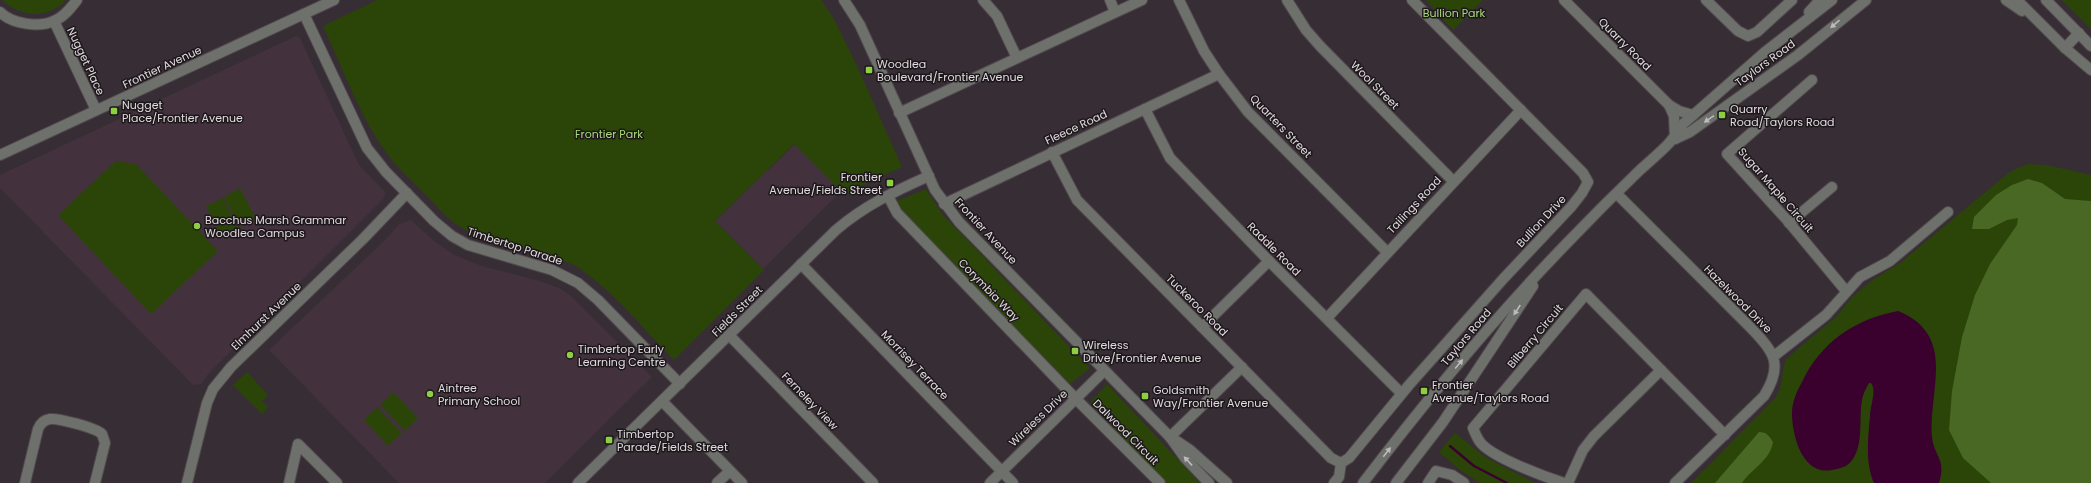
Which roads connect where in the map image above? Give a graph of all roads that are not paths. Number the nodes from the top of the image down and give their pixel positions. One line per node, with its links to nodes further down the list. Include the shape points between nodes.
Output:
1 (77, 0): 22 (street, via 66,14)
2 (334, 0): 21 (street, Frontier Avenue)
3 (844, 0): 36 (street, Frontier Avenue, via 860,25)
4 (982, 0): 28 (street, via 997,16)
5 (1110, 0): 19 (street)
6 (1142, 0): 19 (street)
7 (1179, 0): 30 (street, Quarters Street, via 1204,51)
8 (1287, 0): 42 (street, Wool Street, via 1306,30 1320,46)
9 (1412, 0): 35 (street, Bullion Drive)
10 (1564, 0): 32 (street, Quarry Road)
11 (1706, 0): 12 (street, via 1738,31 1748,36 1757,32)
12 (1792, 0)
13 (1820, 0): 27 (street)
14 (1832, 0): 27 (street, Taylors Road)
15 (1866, 0): 38 (street, Taylors Road, one-way to 38, via 1798,55 1690,132)
16 (2006, 0): 23 (street)
17 (2017, 0): 23 (street)
18 (2046, 0): 24 (street)
19 (1115, 12): 28 (street)
20 (1, 14): 22 (street, via 21,23 43,24)
21 (304, 14): 34 (street, Frontier Avenue); 44 (street, Timbertop Parade, via 367,148)
22 (54, 21): 34 (street, Nugget Place)
23 (2042, 25): 26 (street)
24 (2079, 33): 25 (street); 26 (street)
25 (2091, 46)
26 (2065, 48): 29 (street)
27 (1765, 52): 37 (street, Taylors Road)
28 (1017, 58): 36 (street)
29 (2091, 70)
30 (1219, 74): 33 (street, Fleece Road); 50 (street, Quarters Street, via 1248,112)
31 (1812, 80): 49 (street, Sugar Maple Circuit, via 1727,154)
32 (1669, 105): 37 (street, Quarry Road); 38 (street, Quarry Road, via 1674,116)
33 (1145, 109): 39 (street, Fleece Road); 51 (street, Raddle Road, via 1170,158)
34 (96, 110): 40 (street, Frontier Avenue)
35 (1521, 110): 42 (street, Tailings Road); 63 (street, Bullion Drive, via 1583,173 1588,182 1586,187 1571,207)
36 (899, 113): 41 (street, Frontier Avenue)
37 (1693, 115): 38 (street, Taylors Road, via 1683,124)
38 (1675, 139): 45 (street, Taylors Road)
39 (1052, 152): 47 (street, Fleece Road); 56 (street, Tuckeroo Road, via 1077,200)
40 (0, 155)
41 (928, 176): 46 (street, Fields Street); 47 (street, Frontier Avenue)
42 (1453, 181): 50 (street, Tailings Road)
43 (1832, 187): 49 (street)
44 (407, 194): 62 (street, Timbertop Parade, via 434,221 459,240 486,251 552,270 578,282); 73 (street, Elmhurst Avenue, via 231,367 217,384 207,403)
45 (1616, 194): 53 (street, Taylors Road); 58 (street, Hazelwood Drive, via 1759,336)
46 (888, 196): 52 (street, Fields Street, via 860,210); 64 (street, Corymbia Way, via 897,213)
47 (944, 204): 61 (street, Frontier Avenue)
48 (1948, 212): 54 (street, via 1890,261 1860,277)
49 (1789, 223): 54 (street, Sugar Maple Circuit)
50 (1387, 252): 55 (street, Tailings Road)
51 (1269, 261): 55 (street, Raddle Road); 56 (street)
52 (801, 264): 57 (street, Fields Street); 70 (street, Morrisey Terrace)
53 (1546, 266): 86 (street, Taylors Road, one-way to 53, via 1424,404); 87 (street, Taylors Road, one-way to 87, via 1443,422)
54 (1846, 291): 58 (street, via 1826,314)
55 (1326, 318): 63 (street, Raddle Road)
56 (1202, 327): 59 (street, Tuckeroo Road)
57 (730, 336): 62 (street, Fields Street); 79 (street, Ferneley View)
58 (1774, 356): 66 (street, via 1775,368 1771,385 1764,396)
59 (1242, 367): 67 (street); 68 (street, Tuckeroo Road, via 1331,458)
60 (1661, 370): 66 (street, Bilberry Circuit); 90 (street, Bilberry Circuit, via 1586,294 1473,428 1480,443 1493,452 1530,472); 91 (street, via 1594,436 1583,450)
61 (1104, 371): 64 (street, Wireless Drive); 67 (street, Frontier Avenue)
62 (680, 384): 65 (street, Fields Street)
63 (1401, 393): 68 (street, Bullion Drive, via 1349,458)
64 (1076, 399): 70 (street, Wireless Drive); 82 (street, Dalwood Circuit)
65 (662, 401): 69 (street); 76 (street, Fields Street)
66 (1725, 435): 92 (street)
67 (1170, 437): 83 (street, Frontier Avenue, one-way to 67, via 1185,458); 84 (street, Frontier Avenue, via 1190,450)
68 (1341, 463): 85 (street)
69 (730, 470): 77 (street); 78 (street)
70 (1001, 471): 80 (street, Wireless Drive); 81 (street, Morrisey Terrace)
71 (25, 483): 72 (street, via 38,430 42,423 52,419 93,428 102,434 104,446)
72 (95, 483)
73 (187, 483)
74 (289, 483): 75 (street, via 298,444)
75 (337, 483)
76 (578, 483)
77 (717, 483)
78 (742, 483)
79 (873, 483)
80 (990, 483)
81 (1013, 483)
82 (1160, 483)
83 (1209, 483)
84 (1227, 483)
85 (1334, 483)
86 (1363, 483)
87 (1396, 483)
88 (1428, 483): 89 (street, via 1436,471 1452,475)
89 (1464, 483)
90 (1564, 483)
91 (1568, 483)
92 (1675, 483)

